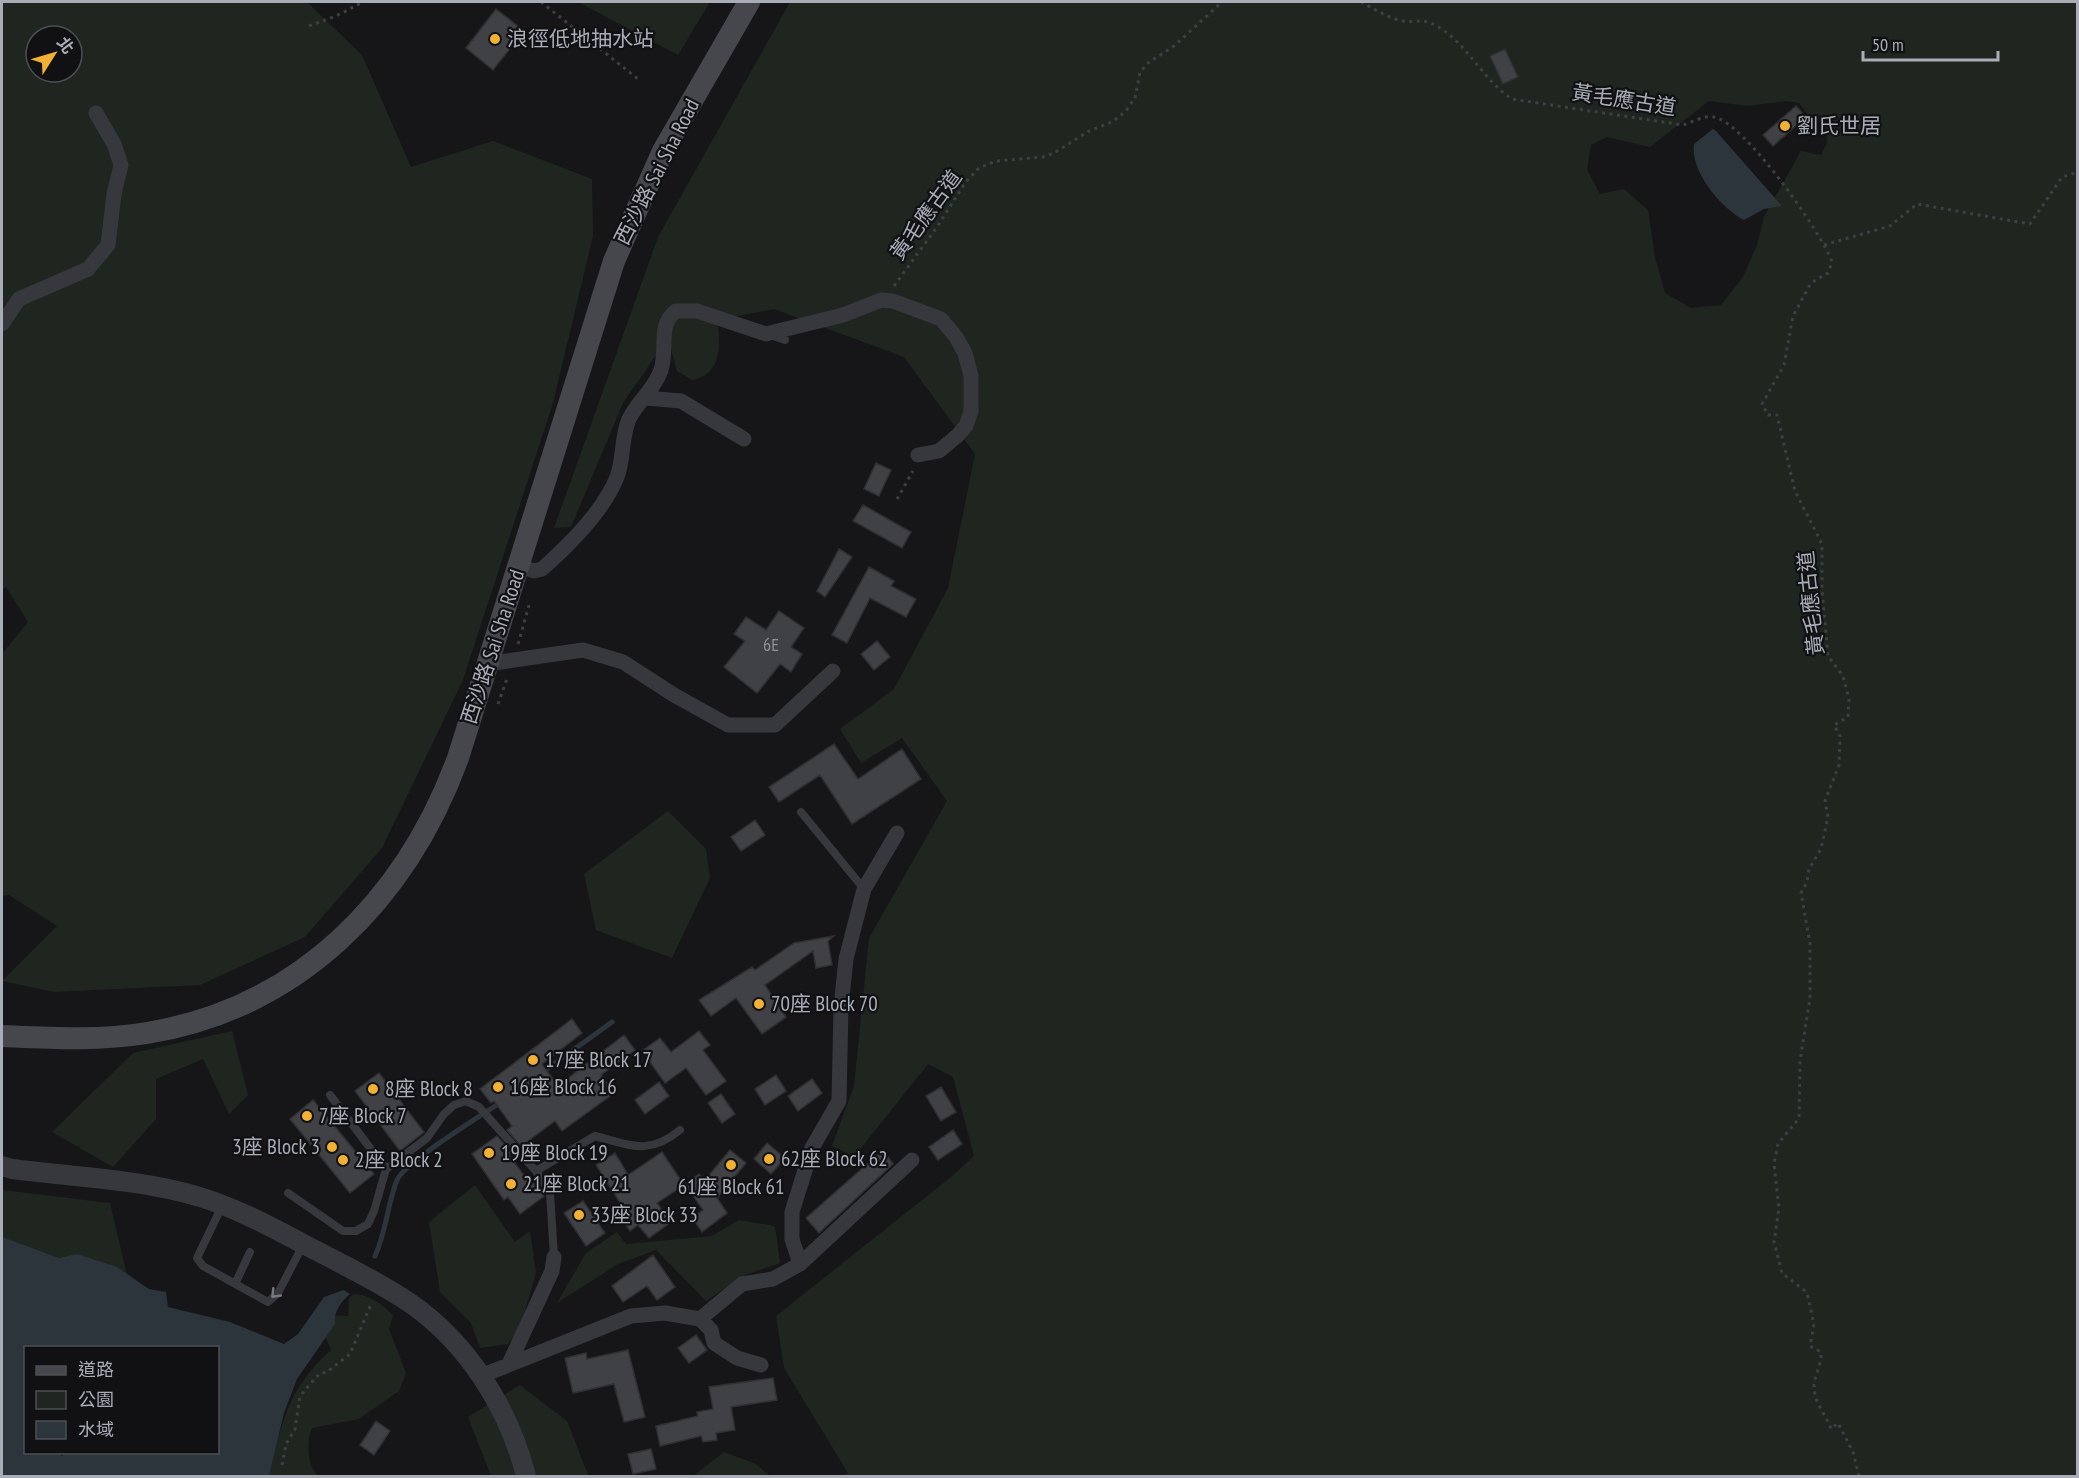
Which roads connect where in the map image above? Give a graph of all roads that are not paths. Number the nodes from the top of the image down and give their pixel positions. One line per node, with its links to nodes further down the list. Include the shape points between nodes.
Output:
1 (749, 2): 9 (main road, 西沙路 Sai Sha Road, via 663,151 625,232)
2 (96, 113): 3 (street, via 121,165 108,244 88,268 19,299)
3 (2, 324)
4 (766, 334): 5 (lane); 6 (street, via 697,311 676,311 664,325 662,365); 8 (street, via 843,315 884,299 941,319 956,337 969,369 971,404 966,426 939,451)
5 (785, 340)
6 (646, 398): 7 (street, via 681,401); 9 (street, via 626,428 613,484 583,528)
7 (744, 440)
8 (918, 455)
9 (529, 569): 10 (main road, 西沙路 Sai Sha Road)
10 (487, 664): 11 (street, via 583,650 623,662 729,725 775,724); 15 (main road, 西沙路 Sai Sha Road, via 448,783 417,847 374,907 315,960 247,1002 173,1028 106,1037)
11 (833, 671)
12 (801, 812): 14 (lane)
13 (897, 832): 14 (street)
14 (864, 889): 27 (street, via 846,959 839,1101 812,1148 792,1212 792,1239)
15 (2, 1036)
16 (330, 1095): 20 (lane)
17 (680, 1130): 21 (lane, via 662,1144 649,1146 595,1136)
18 (912, 1160): 27 (street)
19 (2, 1166): 23 (street, via 145,1184)
20 (386, 1169): 21 (lane, via 427,1138 454,1105 466,1101 479,1107); 22 (lane, via 372,1218 356,1231 343,1232)
21 (536, 1171): 26 (lane, via 550,1193)
22 (288, 1193)
23 (222, 1206): 24 (street); 28 (lane, via 197,1258 203,1266)
24 (304, 1244): 28 (lane, one-way to 28, via 278,1293 268,1302); 32 (street, via 410,1303 454,1340)
25 (250, 1252): 28 (lane)
26 (554, 1257): 30 (street, via 552,1272)
27 (800, 1264): 29 (street, via 772,1279 742,1284)
28 (235, 1284)
29 (700, 1319): 30 (street, via 664,1313 631,1316); 31 (street, via 711,1330 714,1343 737,1358)
30 (509, 1364): 32 (street)
31 (761, 1365)
32 (481, 1376): 33 (street, via 508,1424)
33 (526, 1476)

